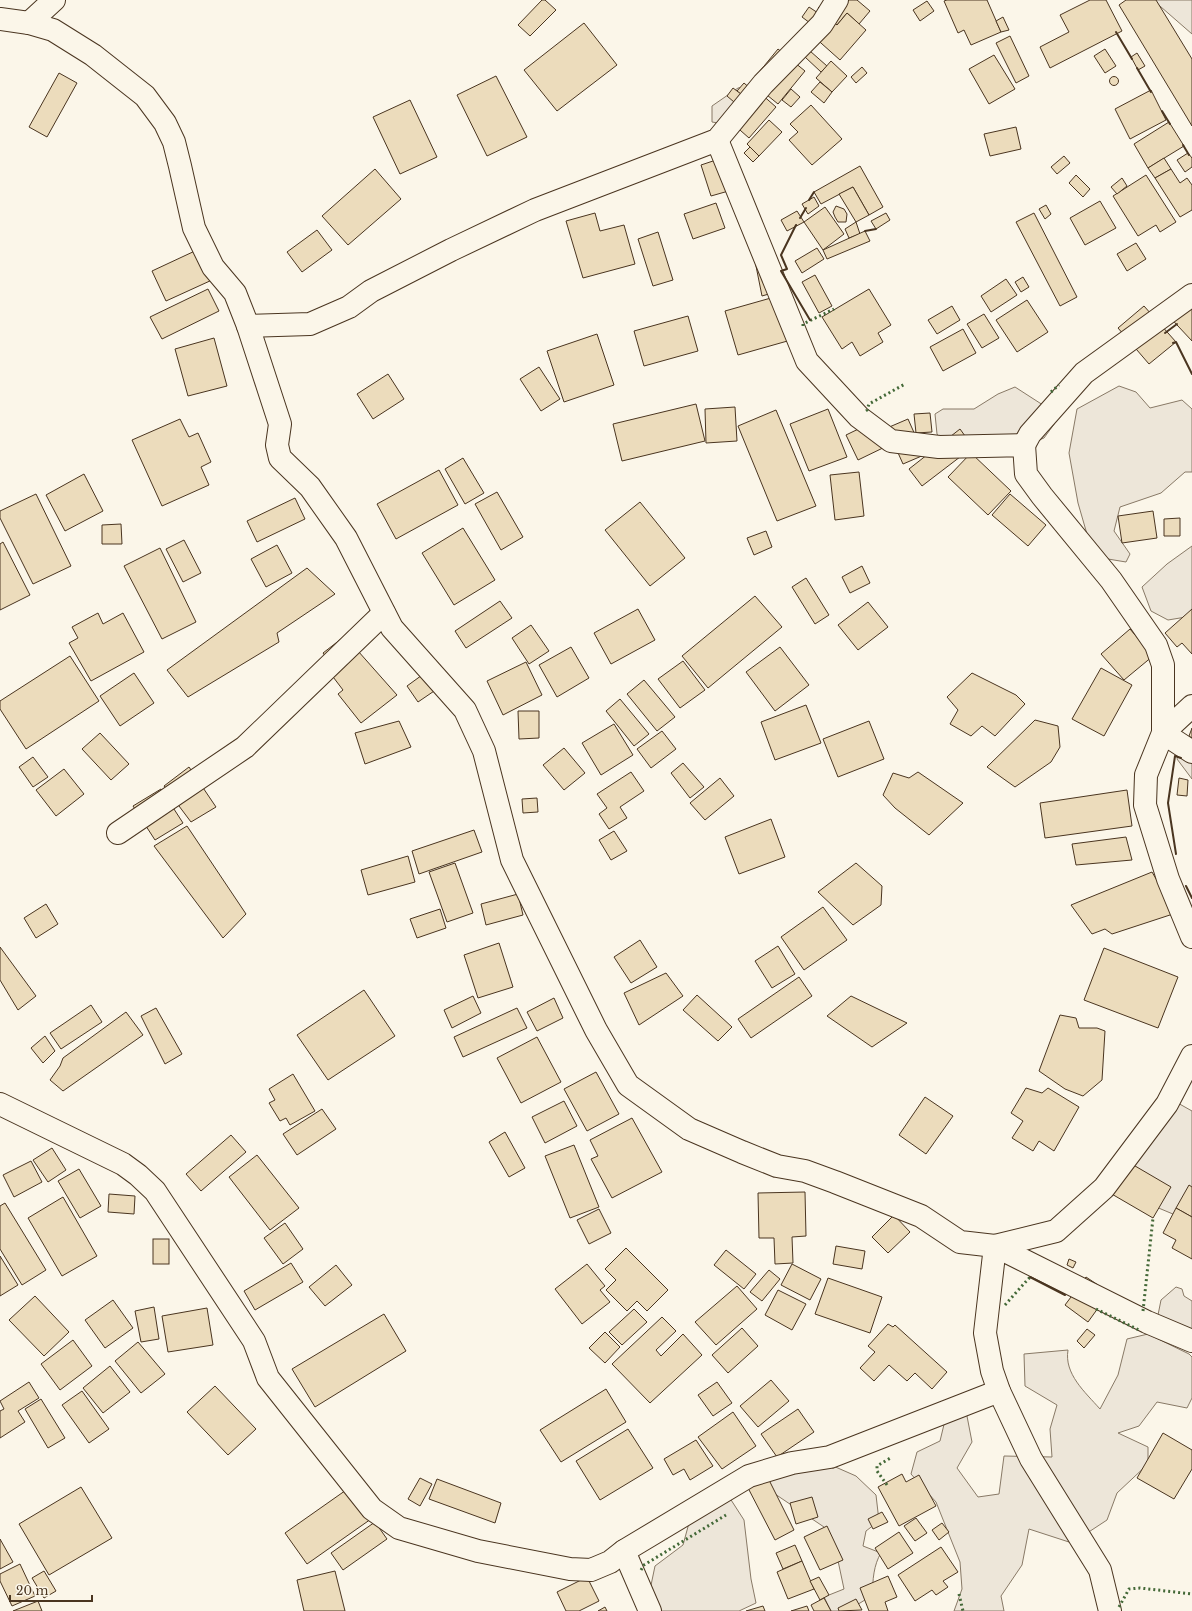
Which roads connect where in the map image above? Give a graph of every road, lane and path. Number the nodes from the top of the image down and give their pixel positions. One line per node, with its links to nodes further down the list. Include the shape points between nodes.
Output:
1 (54, 0): 4 (street)
2 (837, 0): 5 (street, via 822,24 763,84)
3 (0, 20): 4 (street)
4 (29, 23): 7 (street, via 53,30 93,55 145,96 165,123 174,142 194,228 213,267 235,293)
5 (717, 140): 7 (street, via 535,210 371,291 349,307 310,324); 8 (street, via 807,361 859,417 891,441 939,447)
6 (1192, 295): 8 (street, via 1084,374)
7 (248, 326): 9 (street, via 280,424 277,445 280,458 310,487 346,538)
8 (1024, 444): 11 (street, via 1026,474 1111,580 1156,645 1163,665)
9 (384, 613): 13 (street, via 245,747); 17 (street, via 392,628 465,710 484,751 512,860 596,1030 628,1085 689,1129 777,1166 835,1182 920,1216 960,1242)
10 (1192, 706): 11 (street)
11 (1163, 733): 12 (street); 14 (street, via 1146,775 1145,805 1168,879)
12 (1192, 752)
13 (118, 833)
14 (1192, 937)
15 (1192, 1056): 17 (street, via 1167,1104 1104,1188 1056,1231)
16 (0, 1104): 20 (street, via 123,1164 155,1191 254,1341 268,1378 372,1510 399,1528 478,1551 570,1569 591,1570 610,1562)
17 (995, 1246): 18 (street, via 1147,1322); 19 (street, via 985,1333)
18 (1192, 1341)
19 (999, 1392): 20 (street, via 830,1457 792,1463 749,1476); 22 (street, via 1031,1459 1100,1570)
20 (624, 1551): 21 (street)
21 (650, 1611)
22 (1110, 1611)

